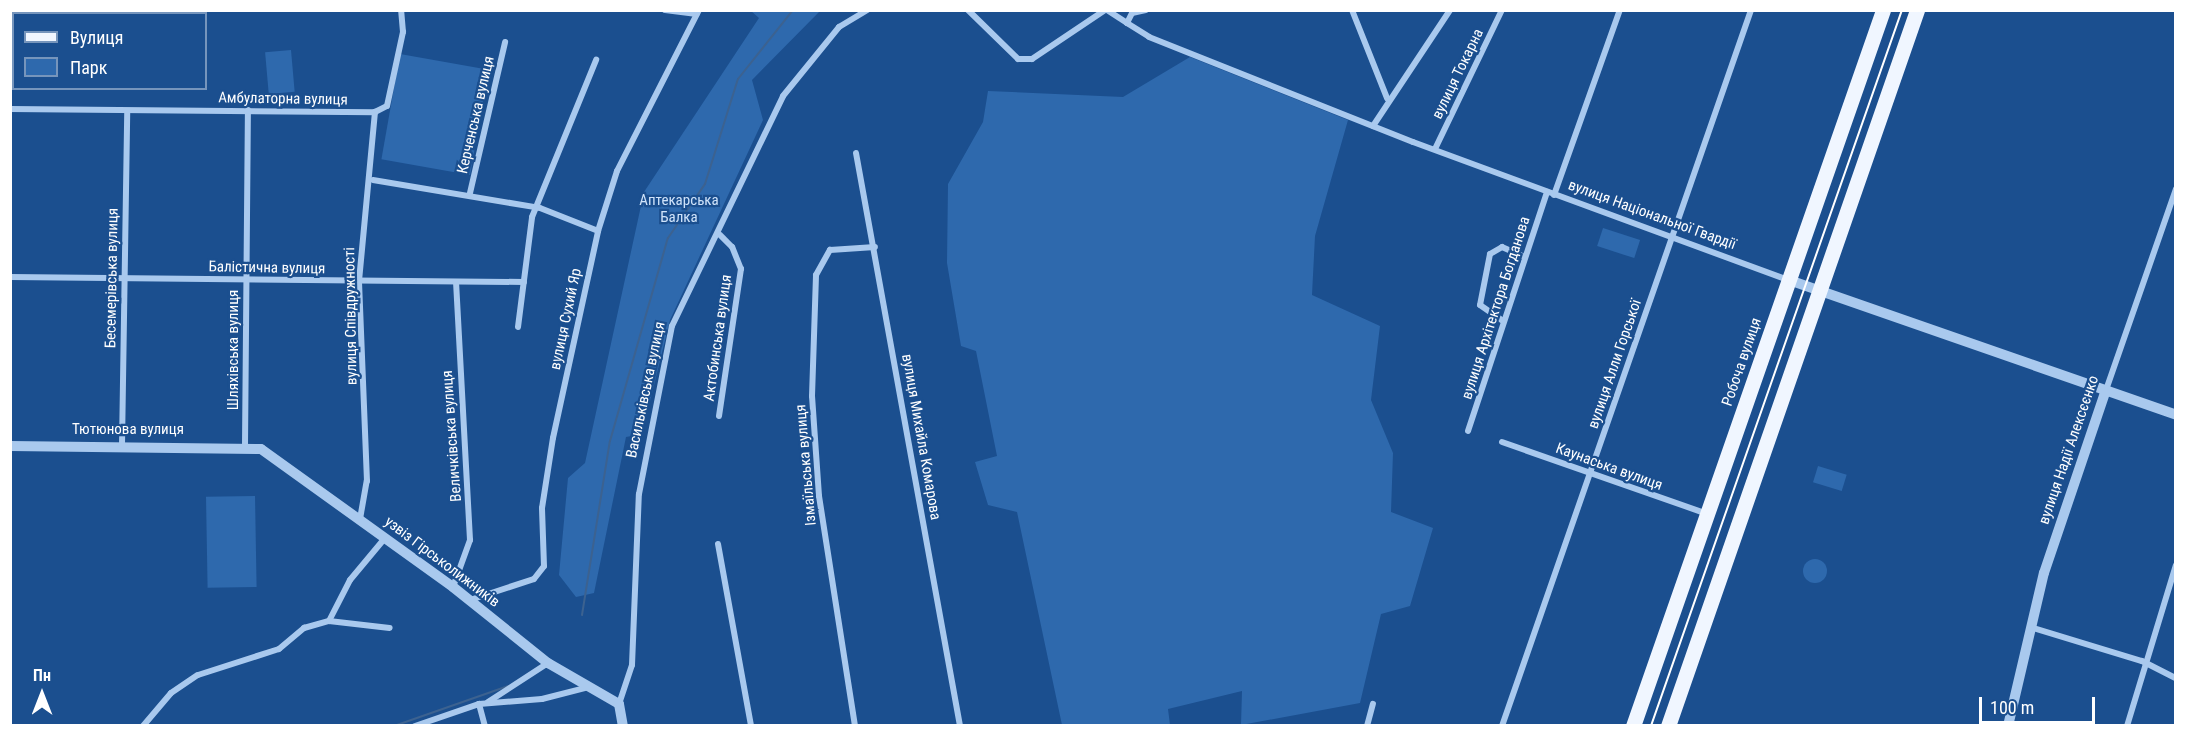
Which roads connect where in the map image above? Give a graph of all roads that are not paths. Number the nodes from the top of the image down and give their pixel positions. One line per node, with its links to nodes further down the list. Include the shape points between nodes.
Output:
1 (401, 10): 22 (street, via 403,32 387,105)
2 (665, 10): 13 (street, вулиця Сухий Яр)
3 (867, 10): 32 (street, Васильківська вулиця, via 838,27 783,96)
4 (968, 10): 5 (street, via 1018,59 1032,59)
5 (1106, 10): 15 (street, вулиця Національної Гвардії)
6 (1146, 10): 15 (street, via 1132,13)
7 (1352, 10): 18 (street)
8 (1450, 10): 18 (street)
9 (1502, 10): 24 (street, вулиця Токарна)
10 (1620, 10): 29 (street, вулиця Архітектора Богданова)
11 (1751, 10): 33 (street, вулиця Алли Горської)
12 (1917, 10): 43 (main road)
13 (698, 12): 31 (street, вулиця Сухий Яр, via 616,171)
14 (1880, 12): 39 (main road, Робоча вулиця)
15 (1127, 23): 23 (street, вулиця Національної Гвардії, via 1149,37)
16 (505, 42): 28 (street, Керченська вулиця)
17 (596, 60): 30 (street)
18 (1387, 98): 23 (street)
19 (10, 109): 21 (street, Амбулаторна вулиця)
20 (248, 110): 21 (street, Амбулаторна вулиця); 22 (street, Амбулаторна вулиця); 38 (street, Шляхівська вулиця)
21 (127, 111): 37 (street, Бесемерівська вулиця)
22 (375, 112): 26 (street, вулиця Співдружності)
23 (1373, 126): 24 (street, вулиця Національної Гвардії)
24 (1435, 149): 29 (street, вулиця Національної Гвардії)
25 (856, 153): 34 (street, вулиця Михайла Комарова)
26 (373, 180): 28 (street, Керченська вулиця); 40 (street, вулиця Співдружності)
27 (2175, 189): 46 (street, вулиця Надії Алексєєнко)
28 (470, 193): 30 (street, Керченська вулиця)
29 (1551, 194): 33 (street, вулиця Національної Гвардії); 35 (street, вулиця Архітектора Богданова)
30 (540, 208): 31 (street, Керченська вулиця); 42 (street, via 532,217)
31 (598, 231): 61 (street, вулиця Сухий Яр, via 553,438 542,508 544,566 534,579)
32 (720, 235): 48 (street, Актобинська вулиця, via 732,247 741,269); 70 (street, Васильківська вулиця, via 702,256 672,326 639,494 632,664)
33 (1670, 239): 39 (street, вулиця Національної Гвардії); 54 (street, вулиця Алли Горської)
34 (876, 247): 77 (street, Ізмаїльська вулиця, via 830,249 816,275 812,396 819,496); 78 (street, вулиця Михайла Комарова)
35 (1524, 257): 44 (street, вулиця Архітектора Богданова); 44 (street, via 1502,247 1491,254 1480,305)
36 (10, 277): 37 (street, Балістична вулиця)
37 (124, 278): 38 (street, Балістична вулиця); 52 (street, Бесемерівська вулиця)
38 (246, 280): 40 (street, Балістична вулиця); 53 (street, Шляхівська вулиця)
39 (1789, 280): 43 (street, вулиця Національної Гвардії); 55 (main road, Робоча вулиця)
40 (359, 281): 41 (street, Балістична вулиця); 56 (street, вулиця Співдружності, via 367,481)
41 (456, 282): 42 (street, Балістична вулиця); 60 (street, Величківська вулиця, via 470,540)
42 (524, 282): 45 (street)
43 (1818, 291): 46 (street, вулиця Національної Гвардії); 82 (main road)
44 (1503, 321): 49 (street, вулиця Архітектора Богданова)
45 (518, 327)
46 (2106, 390): 47 (street, вулиця Національної Гвардії); 63 (street, вулиця Надії Алексєєнко)
47 (2175, 415)
48 (719, 416)
49 (1468, 431)
50 (1502, 442): 54 (street, Каунаська вулиця)
51 (10, 446): 52 (street, Тютюнова вулиця)
52 (122, 446): 53 (street, Тютюнова вулиця)
53 (245, 446): 56 (street, узвіз Гірськолижників, via 261,449)
54 (1590, 473): 55 (street, Каунаська вулиця); 80 (street, вулиця Алли Горської)
55 (1708, 515): 81 (main road, Робоча вулиця)
56 (360, 519): 57 (street, узвіз Гірськолижників)
57 (385, 538): 60 (street, узвіз Гірськолижників); 62 (street, via 350,580)
58 (718, 544): 76 (street)
59 (2175, 565): 65 (street)
60 (453, 587): 61 (street, узвіз Гірськолижників)
61 (469, 600): 66 (street, узвіз Гірськолижників)
62 (329, 621): 64 (street); 72 (street, via 304,628 279,649 198,675 171,693)
63 (2030, 627): 65 (street); 83 (street, вулиця Надії Алексєєнко)
64 (390, 628)
65 (2142, 661): 67 (street); 84 (street)
66 (548, 663): 68 (street, узвіз Гірськолижників); 69 (street)
67 (2175, 678)
68 (593, 686): 69 (street, via 542,699); 70 (street, узвіз Гірськолижників)
69 (483, 704): 73 (street); 74 (street)
70 (619, 704): 75 (street, Васильківська вулиця)
71 (1373, 704): 79 (street)
72 (143, 726)
73 (415, 726)
74 (485, 726)
75 (622, 726)
76 (751, 726)
77 (855, 726)
78 (960, 726)
79 (1367, 726)
80 (1502, 726)
81 (1633, 726)
82 (1668, 726)
83 (2008, 726)
84 (2127, 726)

